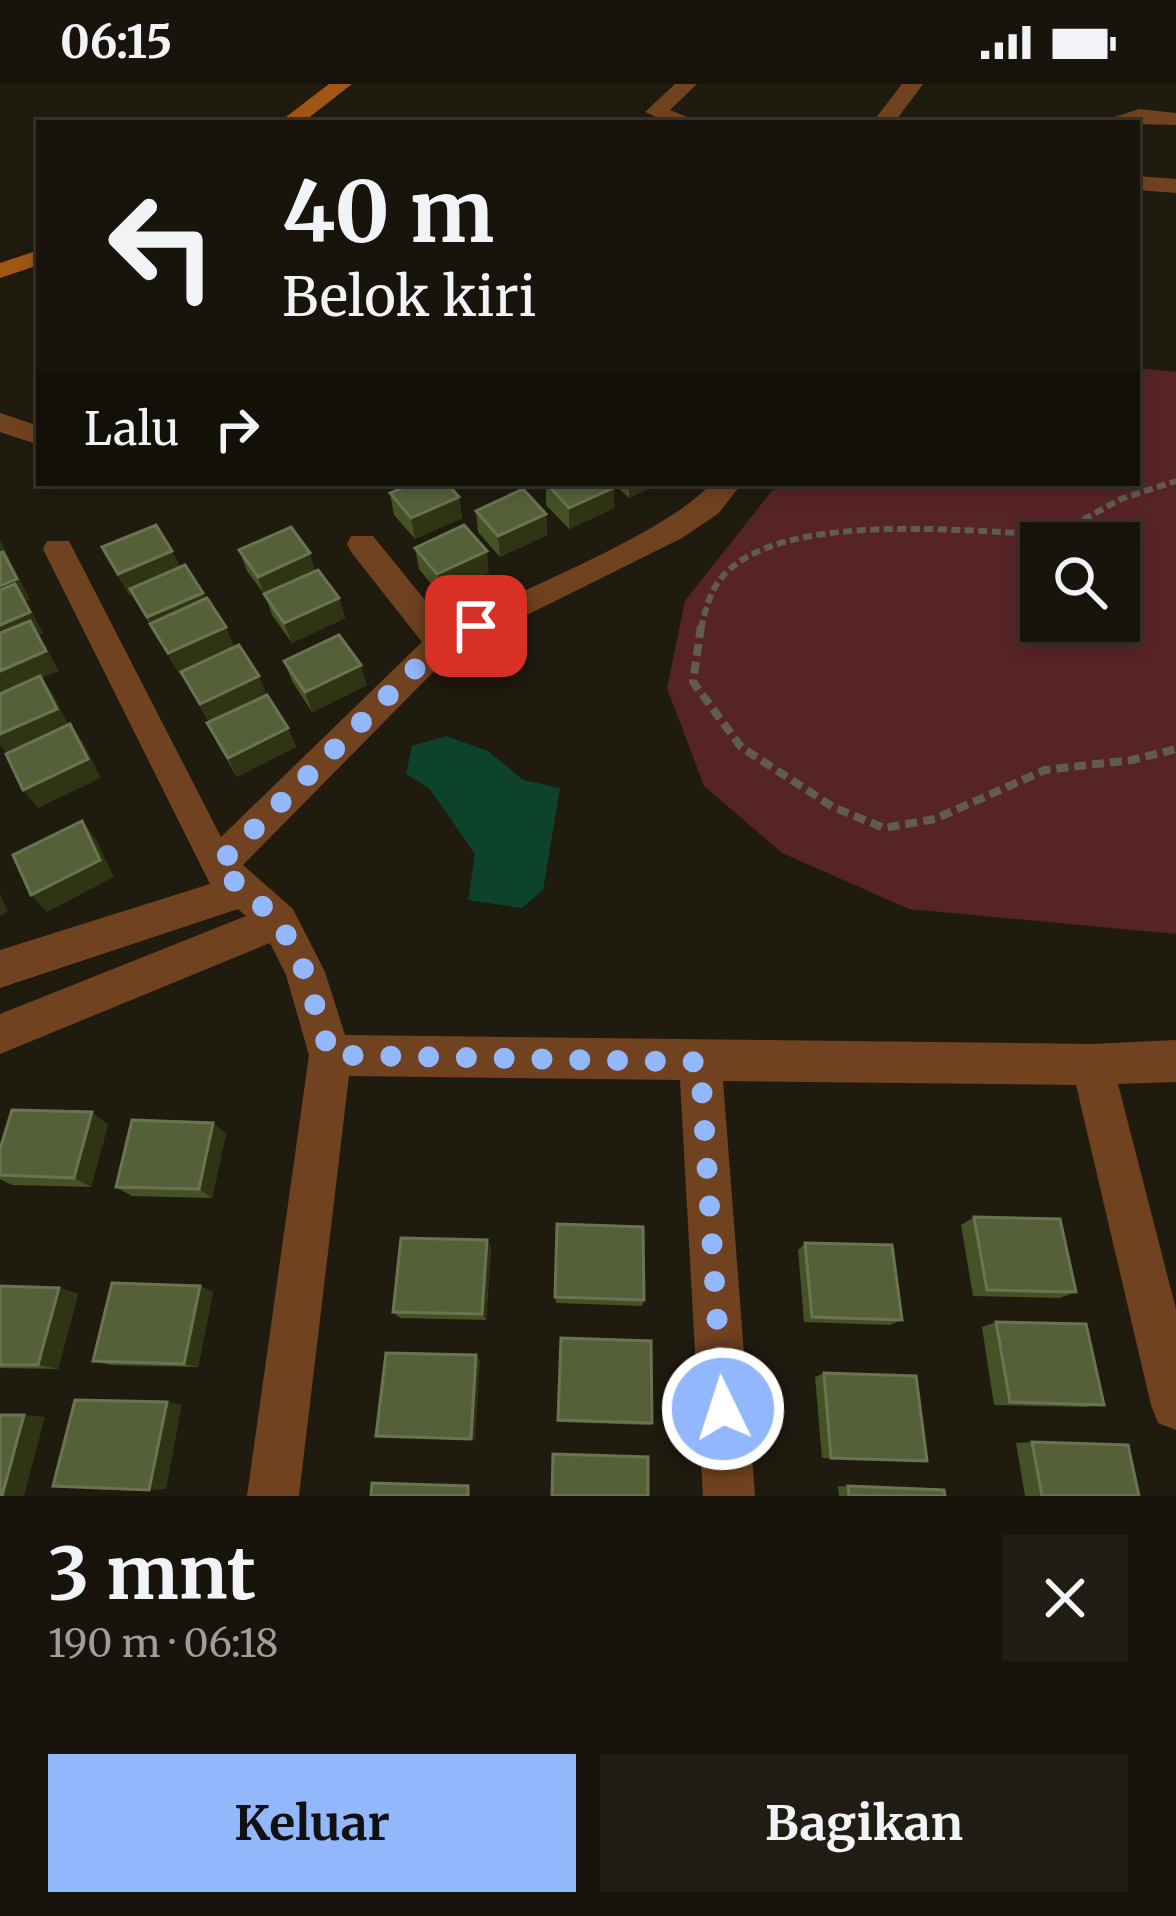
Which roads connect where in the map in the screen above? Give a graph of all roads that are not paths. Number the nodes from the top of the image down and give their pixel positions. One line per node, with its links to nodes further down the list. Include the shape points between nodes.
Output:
1 (342, 84): 7 (street)
2 (639, 84): 5 (street, via 656,94)
3 (687, 84): 5 (street)
4 (914, 84): 9 (street)
5 (656, 112): 8 (street)
6 (1176, 119): 10 (street)
7 (293, 120)
8 (681, 120)
9 (885, 120)
10 (1119, 120)
11 (1140, 183): 12 (street)
12 (1176, 186)
13 (36, 258): 14 (street)
14 (0, 271)
15 (0, 422): 16 (street)
16 (36, 435)
17 (725, 486): 20 (street, via 671,530)
18 (362, 544): 20 (street)
19 (58, 549): 21 (street)
20 (441, 643): 21 (street)
21 (230, 878): 22 (street); 23 (street)
22 (279, 921): 24 (street); 25 (street, via 305,972)
23 (0, 969)
24 (0, 1034)
25 (330, 1055): 27 (street); 30 (street)
26 (1176, 1060): 28 (street)
27 (700, 1062): 28 (street); 31 (street)
28 (1092, 1065): 29 (street)
29 (1176, 1406)
30 (273, 1496)
31 (729, 1496)

